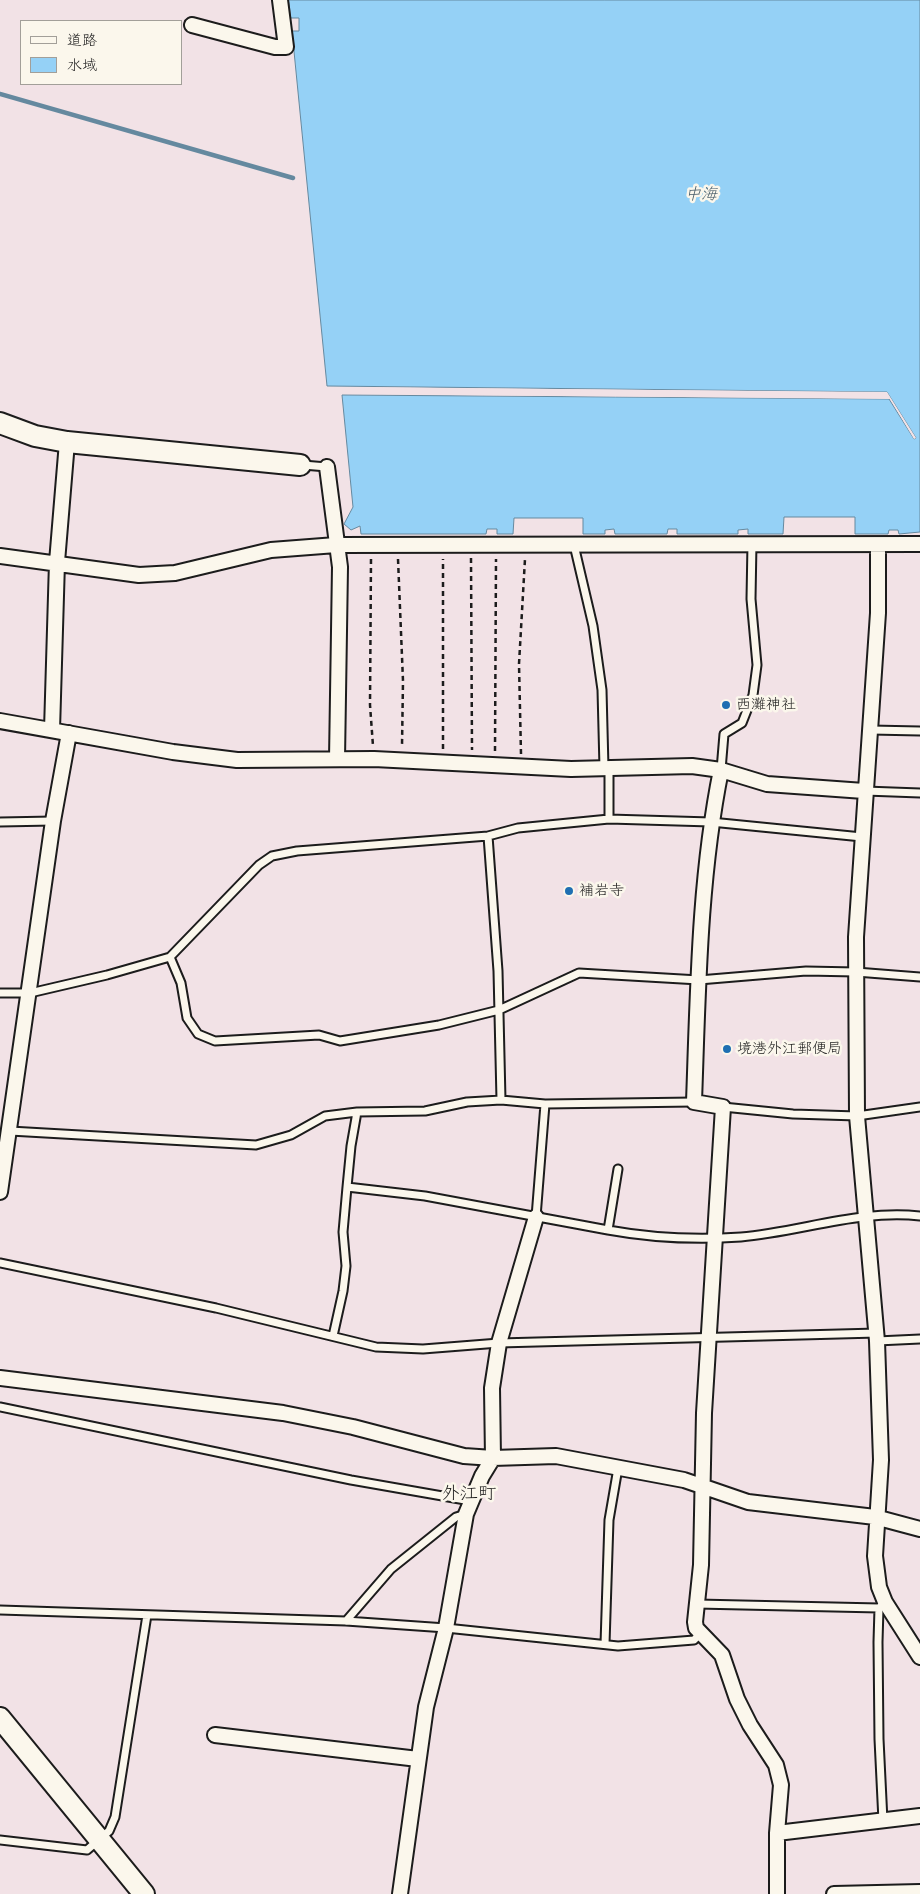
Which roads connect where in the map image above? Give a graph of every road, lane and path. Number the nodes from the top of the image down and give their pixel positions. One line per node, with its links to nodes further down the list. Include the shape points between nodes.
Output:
1 (280, 0): 2 (street, via 286,47 275,47)
2 (192, 25)
3 (0, 424): 4 (street, via 35,436)
4 (67, 442): 5 (street); 19 (street)
5 (300, 465): 6 (lane)
6 (327, 467): 12 (street)
7 (752, 543): 16 (street); 17 (street); 33 (lane, via 751,599 757,665 753,695 742,723 724,734)
8 (397, 544): 9 (street); 13 (street); 27 (path, via 403,681)
9 (444, 544): 10 (street); 28 (path)
10 (471, 544): 14 (street); 29 (path)
11 (920, 544): 17 (street)
12 (336, 545): 13 (street); 19 (street, via 271,550 175,572 139,574); 25 (street, via 340,568)
13 (371, 545): 26 (path, via 370,705)
14 (496, 545): 15 (street); 30 (path)
15 (526, 545): 16 (street); 31 (path, via 519,664)
16 (574, 545): 32 (lane, via 593,626 602,690)
17 (878, 545): 22 (street, via 878,613)
18 (0, 556): 19 (street)
19 (57, 562): 21 (street)
20 (0, 721): 21 (street)
21 (52, 730): 24 (street)
22 (871, 730): 23 (lane); 34 (street)
23 (920, 731)
24 (69, 733): 25 (street, via 237,760); 37 (street)
25 (337, 759): 26 (street)
26 (374, 759): 27 (street)
27 (402, 760): 28 (street)
28 (443, 763): 29 (street)
29 (472, 764): 30 (street)
30 (495, 765): 31 (street)
31 (522, 766): 32 (street)
32 (607, 768): 33 (street, via 692,766); 36 (lane)
33 (721, 770): 34 (street, via 767,784); 39 (street)
34 (864, 791): 35 (lane); 41 (street)
35 (920, 793)
36 (609, 819): 39 (lane); 40 (lane, via 518,828)
37 (53, 821): 38 (lane); 46 (street)
38 (0, 822)
39 (711, 822): 41 (lane); 45 (street)
40 (488, 836): 42 (lane, via 297,851 272,856 259,865); 48 (lane)
41 (862, 837): 43 (street)
42 (170, 957): 46 (lane); 48 (lane, via 181,983 186,1018 198,1034 215,1041 319,1035 340,1041)
43 (856, 972): 44 (lane); 45 (lane, via 806,971); 55 (street)
44 (920, 977)
45 (699, 980): 48 (lane, via 579,973); 50 (street)
46 (30, 992): 47 (lane); 56 (street)
47 (0, 993)
48 (499, 1010): 49 (lane)
49 (501, 1100): 51 (lane); 54 (lane, via 467,1102 425,1111)
50 (694, 1102): 51 (lane); 52 (street)
51 (545, 1104): 61 (lane)
52 (723, 1107): 55 (lane); 64 (street)
53 (920, 1107): 55 (lane)
54 (357, 1112): 56 (lane, via 325,1116 290,1135 256,1146); 58 (lane)
55 (857, 1116): 62 (street)
56 (5, 1132): 59 (street)
57 (618, 1169): 63 (lane)
58 (347, 1188): 61 (lane, via 426,1196); 66 (lane, via 343,1232 345,1274)
59 (0, 1192)
60 (920, 1216): 62 (lane)
61 (536, 1217): 63 (lane); 70 (street)
62 (866, 1218): 64 (lane, via 741,1237); 68 (street)
63 (608, 1230): 64 (lane, via 666,1238)
64 (715, 1237): 67 (street)
65 (0, 1263): 66 (lane)
66 (333, 1336): 70 (lane, via 376,1347)
67 (708, 1336): 68 (lane); 70 (lane); 75 (street)
68 (877, 1337): 69 (lane); 77 (street, via 881,1460)
69 (920, 1339)
70 (499, 1343): 73 (street, via 492,1388)
71 (0, 1378): 73 (street, via 283,1413 353,1427 464,1456)
72 (0, 1407): 76 (lane)
73 (493, 1458): 74 (street, via 556,1456); 76 (street)
74 (618, 1468): 75 (street); 86 (lane, via 609,1520)
75 (701, 1486): 77 (street, via 748,1502); 79 (street, via 702,1565)
76 (468, 1507): 83 (lane, via 391,1568); 84 (street)
77 (876, 1516): 78 (street); 80 (street, via 874,1556)
78 (920, 1529)
79 (697, 1604): 80 (lane); 85 (street, via 695,1622)
80 (882, 1605): 87 (street); 92 (lane, via 879,1739)
81 (0, 1610): 82 (lane)
82 (147, 1615): 83 (lane); 95 (lane, via 115,1818 109,1832)
83 (346, 1621): 84 (lane)
84 (446, 1628): 86 (lane); 90 (street, via 426,1707)
85 (700, 1634): 86 (lane, via 694,1640 618,1646); 93 (street, via 722,1655 741,1708 776,1765 780,1785)
86 (605, 1644)
87 (920, 1657)
88 (0, 1718): 95 (street)
89 (215, 1735): 90 (street)
90 (418, 1759): 98 (street)
91 (920, 1816): 92 (street)
92 (883, 1821): 93 (street)
93 (777, 1832): 99 (street)
94 (0, 1840): 95 (lane, via 87,1850)
95 (100, 1841): 97 (street)
96 (920, 1892): 100 (street)
97 (144, 1894)
98 (400, 1894)
99 (777, 1894)
100 (834, 1894)

